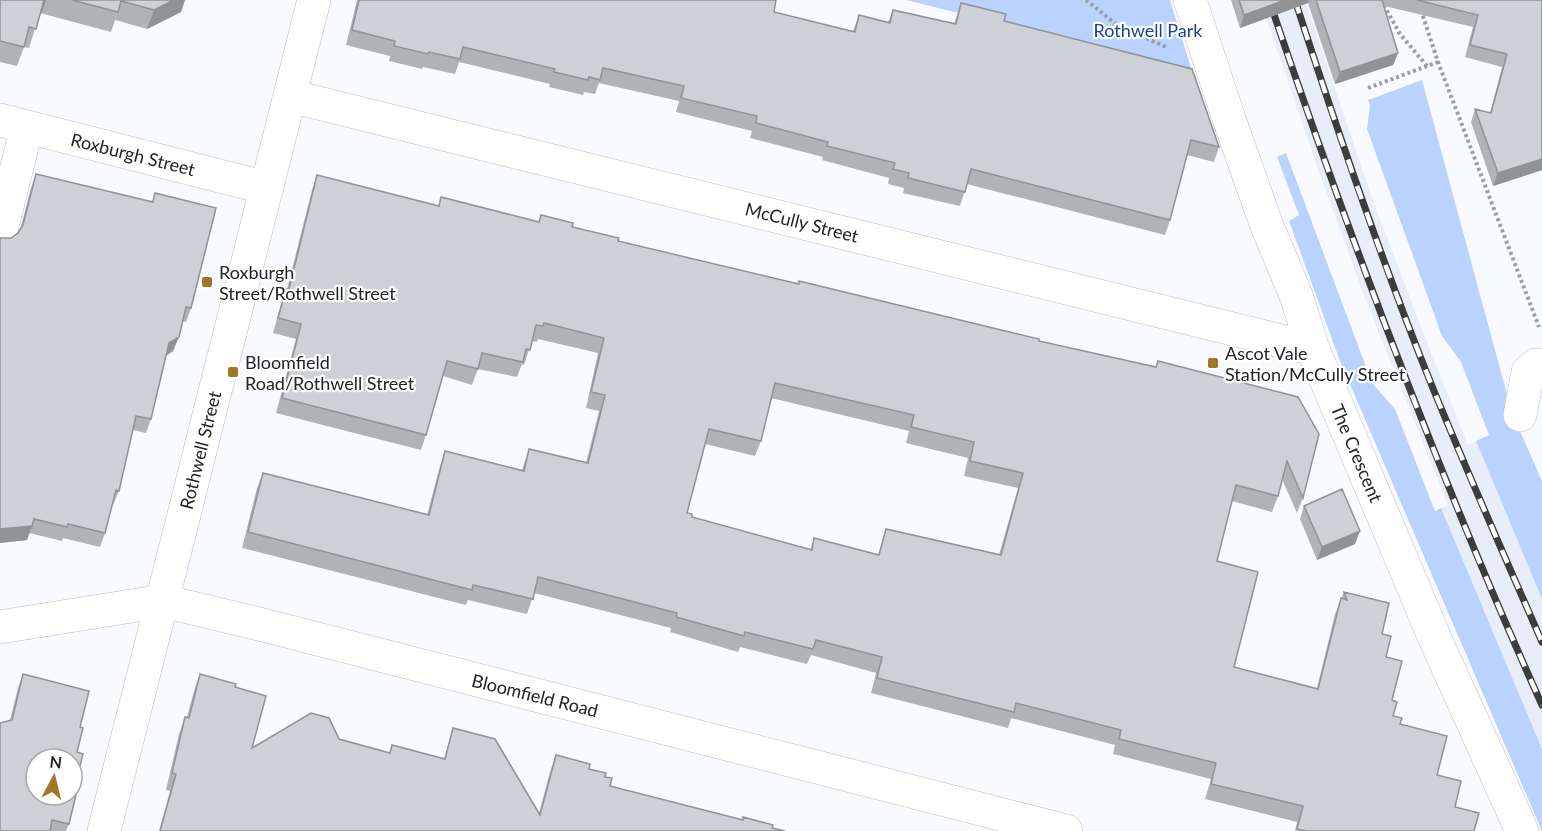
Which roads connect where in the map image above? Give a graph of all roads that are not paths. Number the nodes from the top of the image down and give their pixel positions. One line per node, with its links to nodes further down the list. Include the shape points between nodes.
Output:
1 (314, 0): 3 (street, Rothwell Street)
2 (1190, 0): 7 (street, The Crescent, via 1267,226)
3 (290, 96): 5 (street, Rothwell Street); 7 (street, McCully Street)
4 (13, 123): 5 (street, Roxburgh Street); 6 (street)
5 (267, 188): 10 (street, Rothwell Street)
6 (0, 234)
7 (1314, 349): 14 (street, The Crescent, via 1436,641)
8 (1542, 365): 9 (street, via 1528,372)
9 (1520, 415)
10 (163, 601): 11 (street, Bloomfield Road); 12 (street, Rothwell Street); 13 (street, Bloomfield Road)
11 (0, 627)
12 (104, 831)
13 (1066, 831)
14 (1522, 831)

